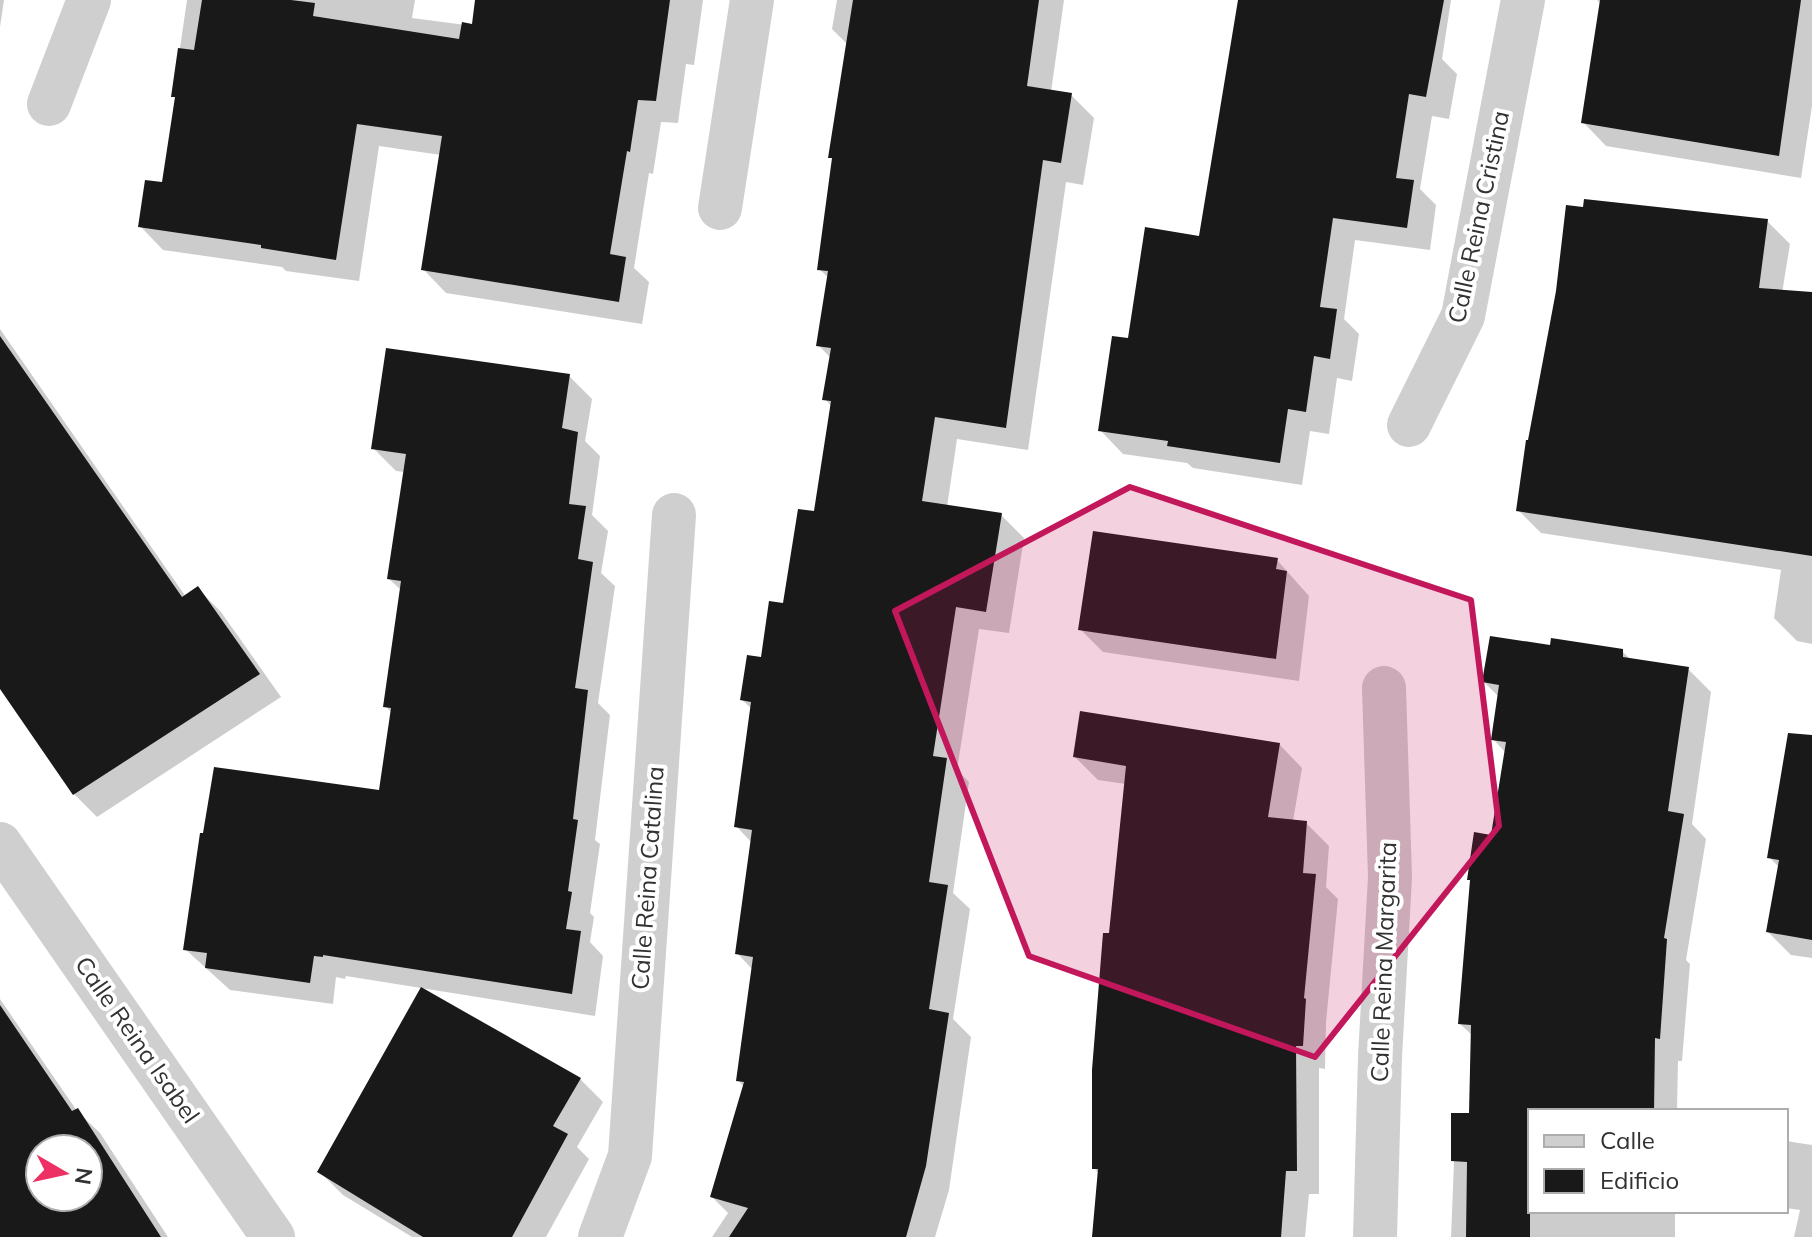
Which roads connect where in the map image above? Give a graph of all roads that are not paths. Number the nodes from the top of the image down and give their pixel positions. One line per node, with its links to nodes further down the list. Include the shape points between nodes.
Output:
1 (89, 0): 4 (street)
2 (752, 0): 5 (street)
3 (1523, 0): 6 (street, Calle Reina Cristina, via 1463,316)
4 (49, 104)
5 (720, 208)
6 (1409, 425)
7 (674, 515): 11 (street, Calle Reina Catalina, via 630,1156)
8 (1384, 688): 12 (street, Calle Reina Margarita, via 1390,877)
9 (0, 844): 10 (street, Calle Reina Isabel)
10 (273, 1237)
11 (600, 1237)
12 (1375, 1237)

